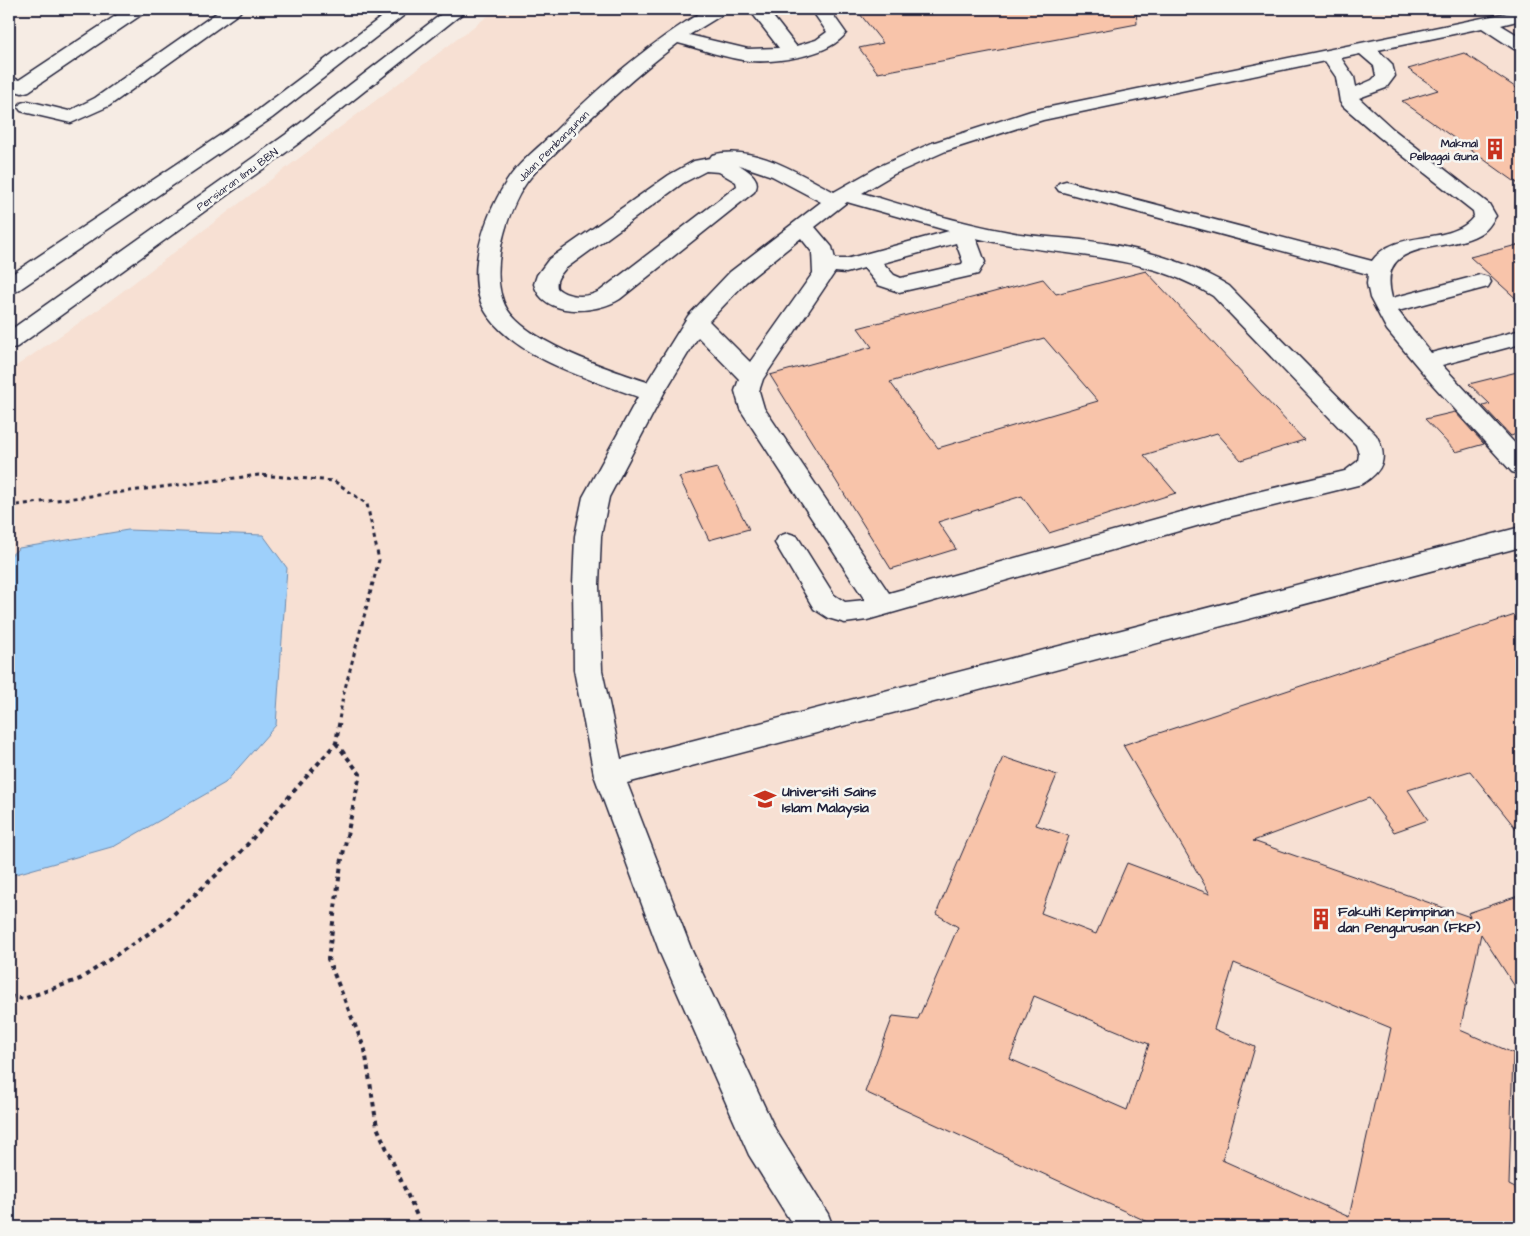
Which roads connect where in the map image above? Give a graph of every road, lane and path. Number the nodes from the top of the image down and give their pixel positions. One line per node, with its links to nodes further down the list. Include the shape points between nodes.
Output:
1 (138, 9): 16 (street, via 22,87)
2 (233, 9): 17 (street, via 102,102 70,117)
3 (403, 9): 28 (street, via 265,114)
4 (443, 9): 12 (street)
5 (459, 9): 12 (street, Persiaran Ilmu BBN)
6 (719, 9): 11 (street, Jalan Pembangunan)
7 (758, 9): 14 (street)
8 (820, 9): 14 (street, via 836,29 835,37 823,45)
9 (1521, 16): 10 (street)
10 (1486, 23): 13 (street); 15 (street)
11 (674, 37): 14 (street, via 748,55); 35 (street, Jalan Pembangunan, via 575,122 516,182 497,220 488,263 489,292 496,312 511,328 572,363)
12 (419, 41): 32 (street, Persiaran Ilmu BBN, via 292,139)
13 (1521, 45)
14 (791, 51)
15 (1354, 71): 21 (street, via 1038,115 939,148 887,170); 26 (street, via 1386,133 1482,208 1485,216 1483,222 1467,233 1394,252 1382,262)
16 (9, 83)
17 (17, 108)
18 (701, 165): 20 (street, via 723,165 734,170 746,182); 20 (street, via 557,264 547,274 545,289 568,302 597,301 612,294); 21 (street, via 717,159 743,158)
19 (1066, 187): 26 (street)
20 (747, 188): 21 (street, via 780,188)
21 (834, 201): 22 (street); 23 (street)
22 (802, 226): 25 (street, via 824,250); 30 (street, via 738,277)
23 (963, 231): 24 (street); 24 (street, via 974,262 970,268 899,285 886,280); 40 (street, via 1103,250 1158,264 1208,282 1221,291 1367,441 1373,453 1364,471 1353,478 1228,508)
24 (869, 260): 25 (street, via 846,266)
25 (825, 265): 34 (street, via 824,273)
26 (1380, 270): 29 (street, via 1378,280)
27 (1480, 282): 29 (street)
28 (9, 286)
29 (1385, 307): 33 (street, via 1390,318)
30 (696, 321): 34 (street); 35 (street)
31 (1521, 337): 33 (street)
32 (9, 342)
33 (1426, 362): 36 (street)
34 (751, 378): 40 (street, via 747,391 752,409)
35 (652, 393): 42 (street, via 596,497 588,536 588,670)
36 (1521, 466)
37 (9, 506): 41 (path, via 259,475 334,481 367,504 378,560 343,696)
38 (1521, 537): 42 (street)
39 (788, 543): 40 (street, via 824,602 831,608 850,614)
40 (883, 606)
41 (336, 743): 43 (path, via 239,854 163,924 80,979 23,999); 44 (path, via 360,774 328,959 365,1050 377,1127)
42 (609, 775): 45 (street, via 676,953 762,1142)
43 (9, 996)
44 (422, 1227)
45 (815, 1227)

